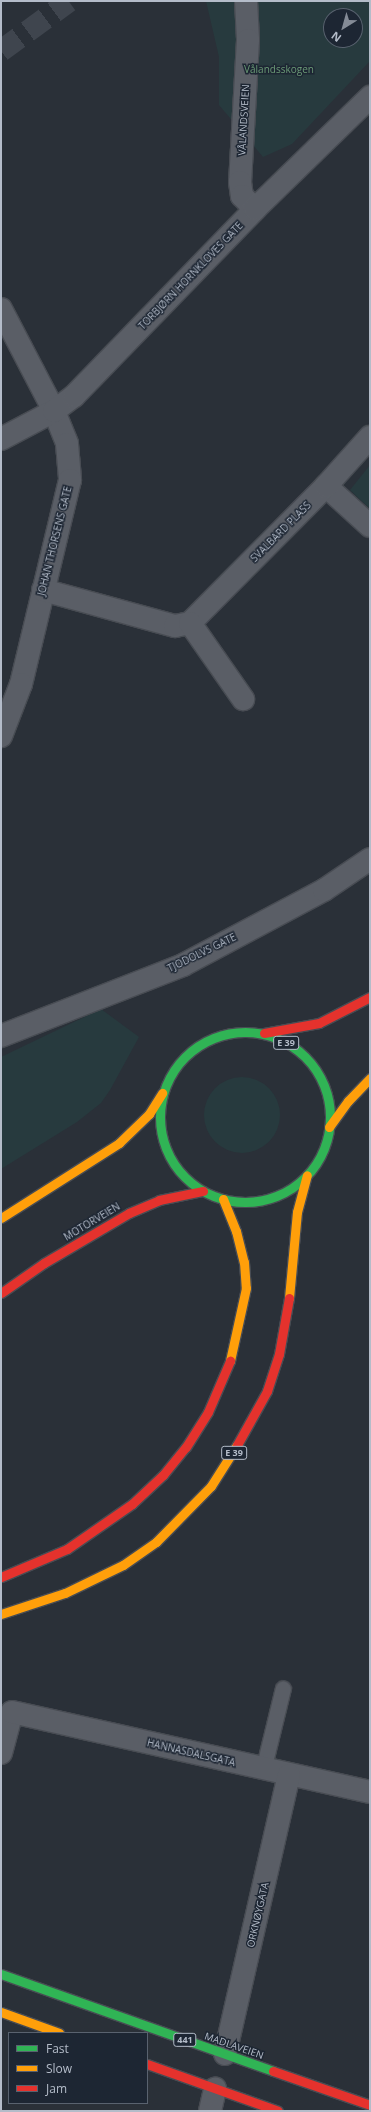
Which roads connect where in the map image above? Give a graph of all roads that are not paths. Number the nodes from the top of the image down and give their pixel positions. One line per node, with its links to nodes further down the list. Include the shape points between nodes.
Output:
1 (246, 1): 3 (street, VÅLANDSVEIEN, via 248,40 240,182 242,196)
2 (370, 97): 3 (street, TORBJØRN HORNKLOVES GATE)
3 (255, 209): 5 (street, TORBJØRN HORNKLOVES GATE, via 106,364 74,396)
4 (1, 309): 5 (street, JOHAN THORSENS GATE)
5 (54, 411): 7 (street, TORBJØRN HORNKLOVES GATE); 10 (street, JOHAN THORSENS GATE, via 68,444 70,480)
6 (370, 437): 8 (street, SVALBARD PLASS)
7 (1, 439)
8 (326, 486): 9 (street); 11 (street, SVALBARD PLASS)
9 (370, 526)
10 (43, 590): 11 (street, via 175,626); 12 (street, JOHAN THORSENS GATE)
11 (190, 624): 14 (street)
12 (21, 684): 13 (street); 15 (street, JOHAN THORSENS GATE)
13 (1, 695)
14 (243, 699)
15 (1, 736)
16 (370, 859): 19 (street, TJODOLVS GATE, via 324,890 182,965)
17 (370, 997): 18 (main road, E 39, via 319,1023)
18 (262, 1034): 21 (main road, E 39, via 241,1032 221,1035 202,1043 185,1056 172,1072); 22 (main road, E 39, via 282,1040 300,1052 314,1067 324,1086)
19 (1, 1036)
20 (370, 1078): 22 (main road, E 39, via 348,1101)
21 (164, 1091): 24 (main road, E 39, via 160,1118 163,1140 178,1170); 26 (main road, E 39, via 149,1114 119,1143)
22 (329, 1127): 23 (main road, E 39, via 318,1161)
23 (307, 1175): 25 (main road, E 39, via 289,1189 268,1198 246,1202); 29 (main road, E 39, via 297,1212 286,1320 278,1354 266,1392 230,1458 211,1486 156,1542 123,1565 65,1593)
24 (203, 1191): 25 (main road, E 39); 27 (main road, MOTORVEIEN, via 159,1200 128,1213 44,1263)
25 (223, 1199): 28 (main road, via 236,1231 244,1262 246,1288 234,1352 208,1412 186,1447 163,1475 132,1504 67,1549)
26 (1, 1218)
27 (1, 1293)
28 (1, 1577)
29 (1, 1614)
30 (283, 1688): 32 (lane)
31 (1, 1753): 32 (street, HANNASDALSGATA, via 12,1712)
32 (263, 1770): 33 (street, HANNASDALSGATA)
33 (289, 1775): 34 (street, HANNASDALSGATA); 38 (street, ORKNØYGATA)
34 (370, 1792)
35 (1, 1974): 38 (main road, MADLAVEIEN / 441)
36 (1, 2012): 37 (main road)
37 (56, 2032)
38 (224, 2054): 41 (main road, MADLAVEIEN / 441)
39 (148, 2064): 40 (main road)
40 (215, 2089): 42 (street); 43 (main road)
41 (370, 2105)
42 (210, 2111)
43 (278, 2111)

